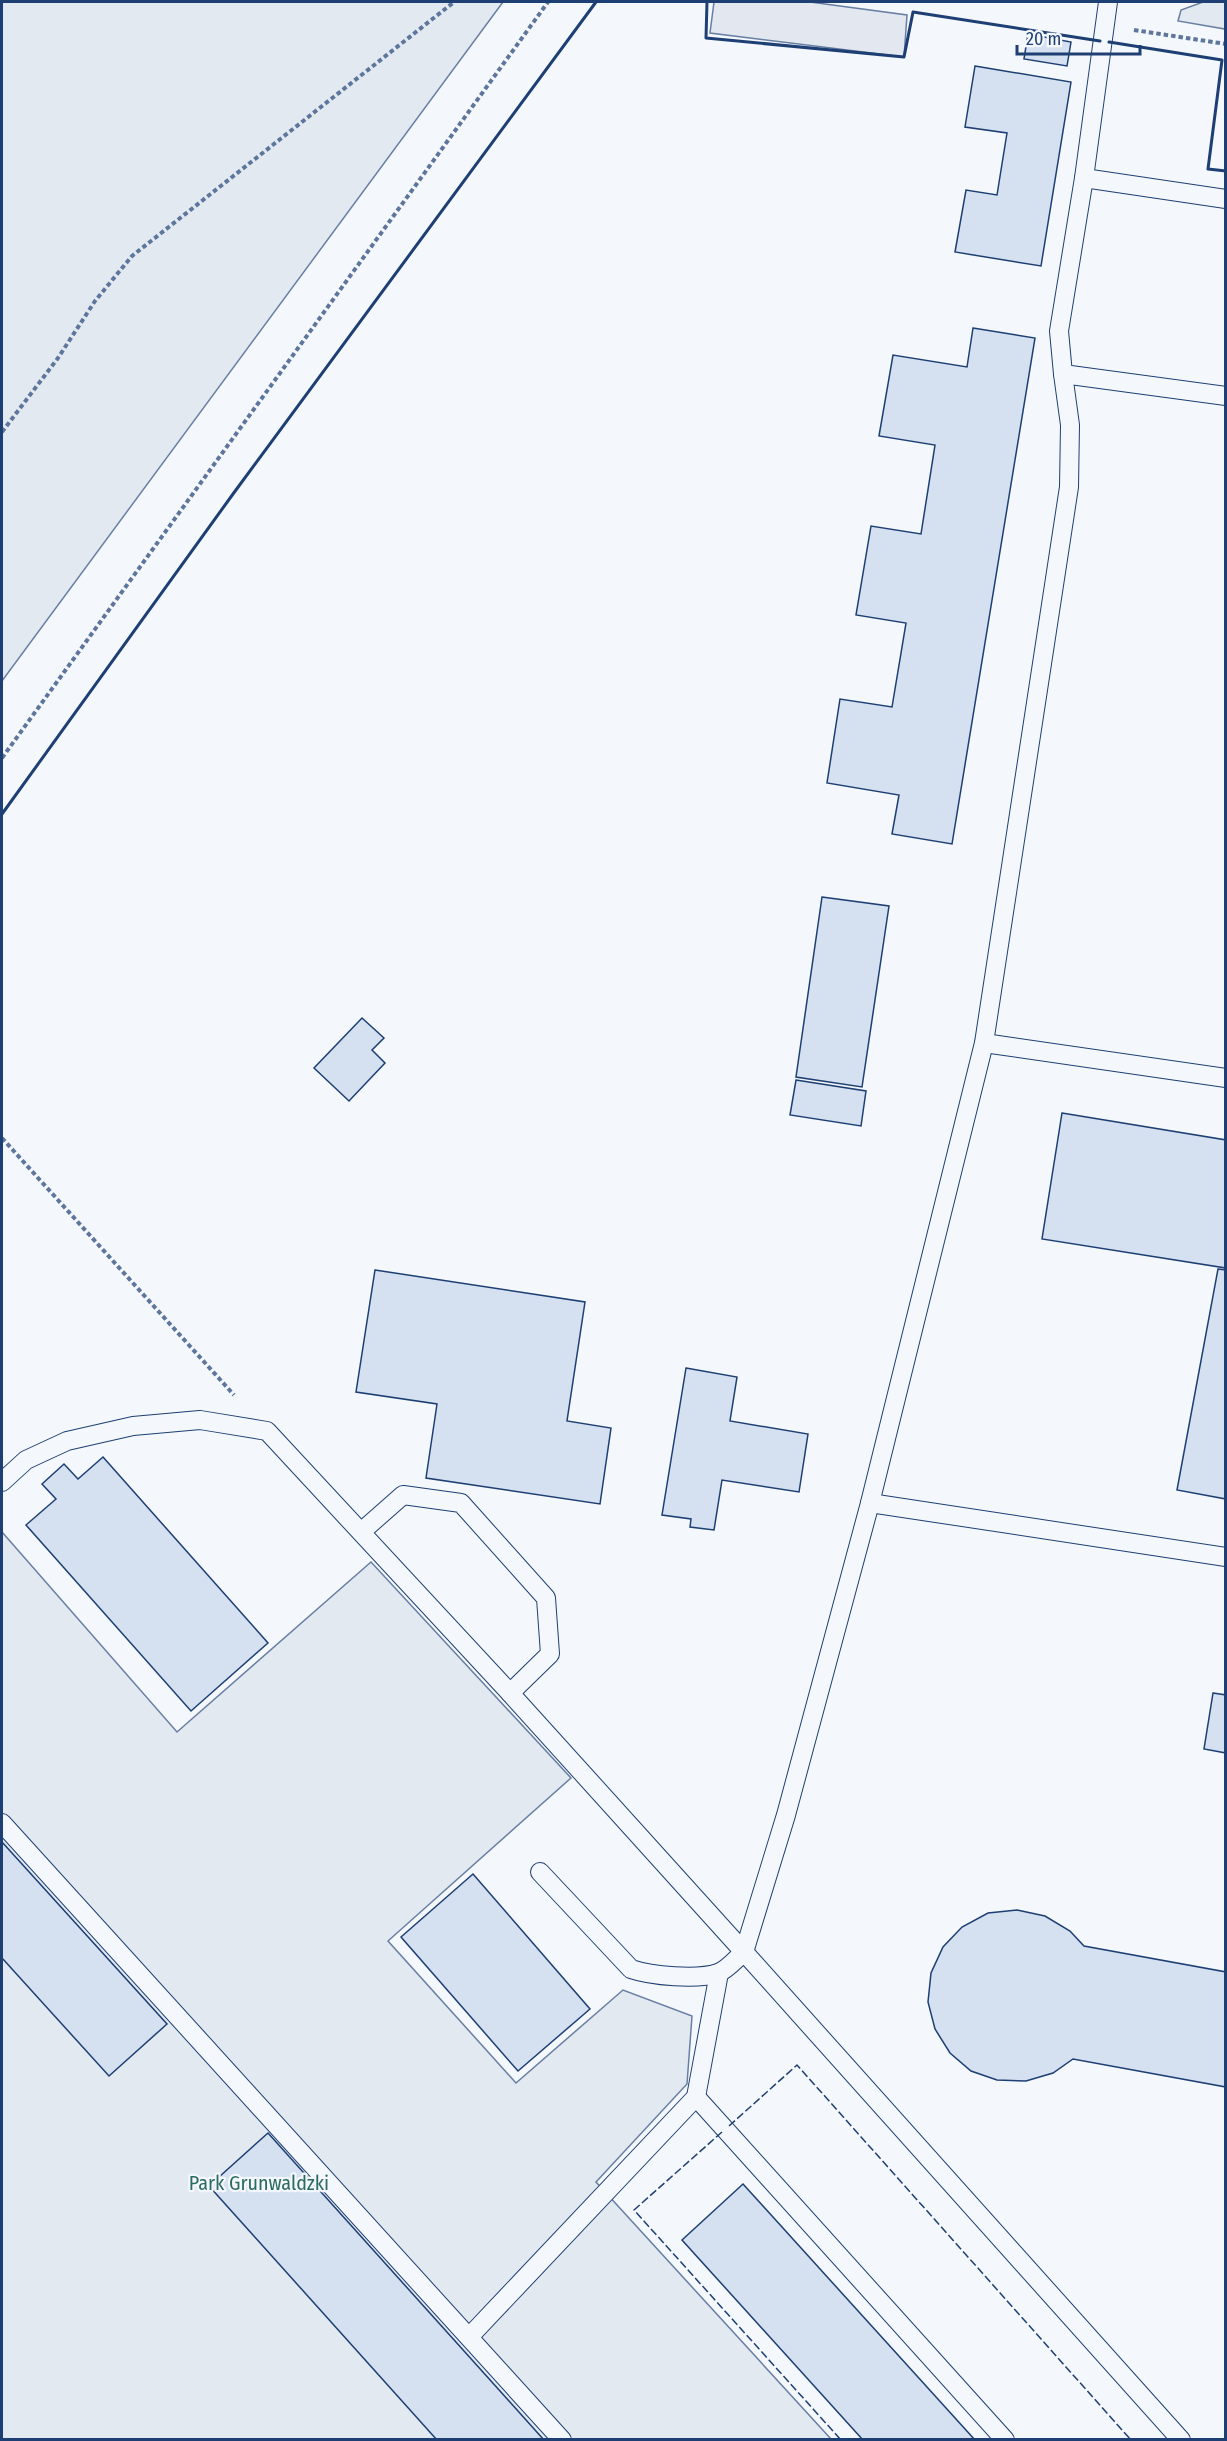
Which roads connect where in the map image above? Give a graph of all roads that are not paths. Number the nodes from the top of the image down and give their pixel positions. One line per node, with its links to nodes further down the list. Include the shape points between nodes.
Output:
1 (1108, 2): 2 (lane)
2 (1084, 178): 3 (lane); 4 (lane, via 1059,331)
3 (1226, 199)
4 (1063, 374): 5 (lane); 6 (lane, via 1070,425 1069,487)
5 (1226, 396)
6 (984, 1043): 7 (lane); 9 (lane)
7 (1226, 1078)
8 (2, 1482): 10 (lane, via 26,1460 67,1441 133,1426 200,1420 267,1431)
9 (870, 1503): 11 (lane); 15 (lane, via 786,1815)
10 (361, 1532): 12 (lane); 12 (lane, via 403,1495 461,1503 546,1598 550,1654)
11 (1226, 1557)
12 (510, 1693): 15 (lane)
13 (2, 1823): 18 (lane)
14 (540, 1872): 16 (lane, via 631,1969 644,1974)
15 (744, 1952): 16 (lane); 21 (lane)
16 (719, 1973): 17 (lane)
17 (696, 2097): 18 (lane); 20 (lane)
18 (470, 2336): 19 (lane)
19 (562, 2439)
20 (1005, 2439)
21 (1181, 2439)

